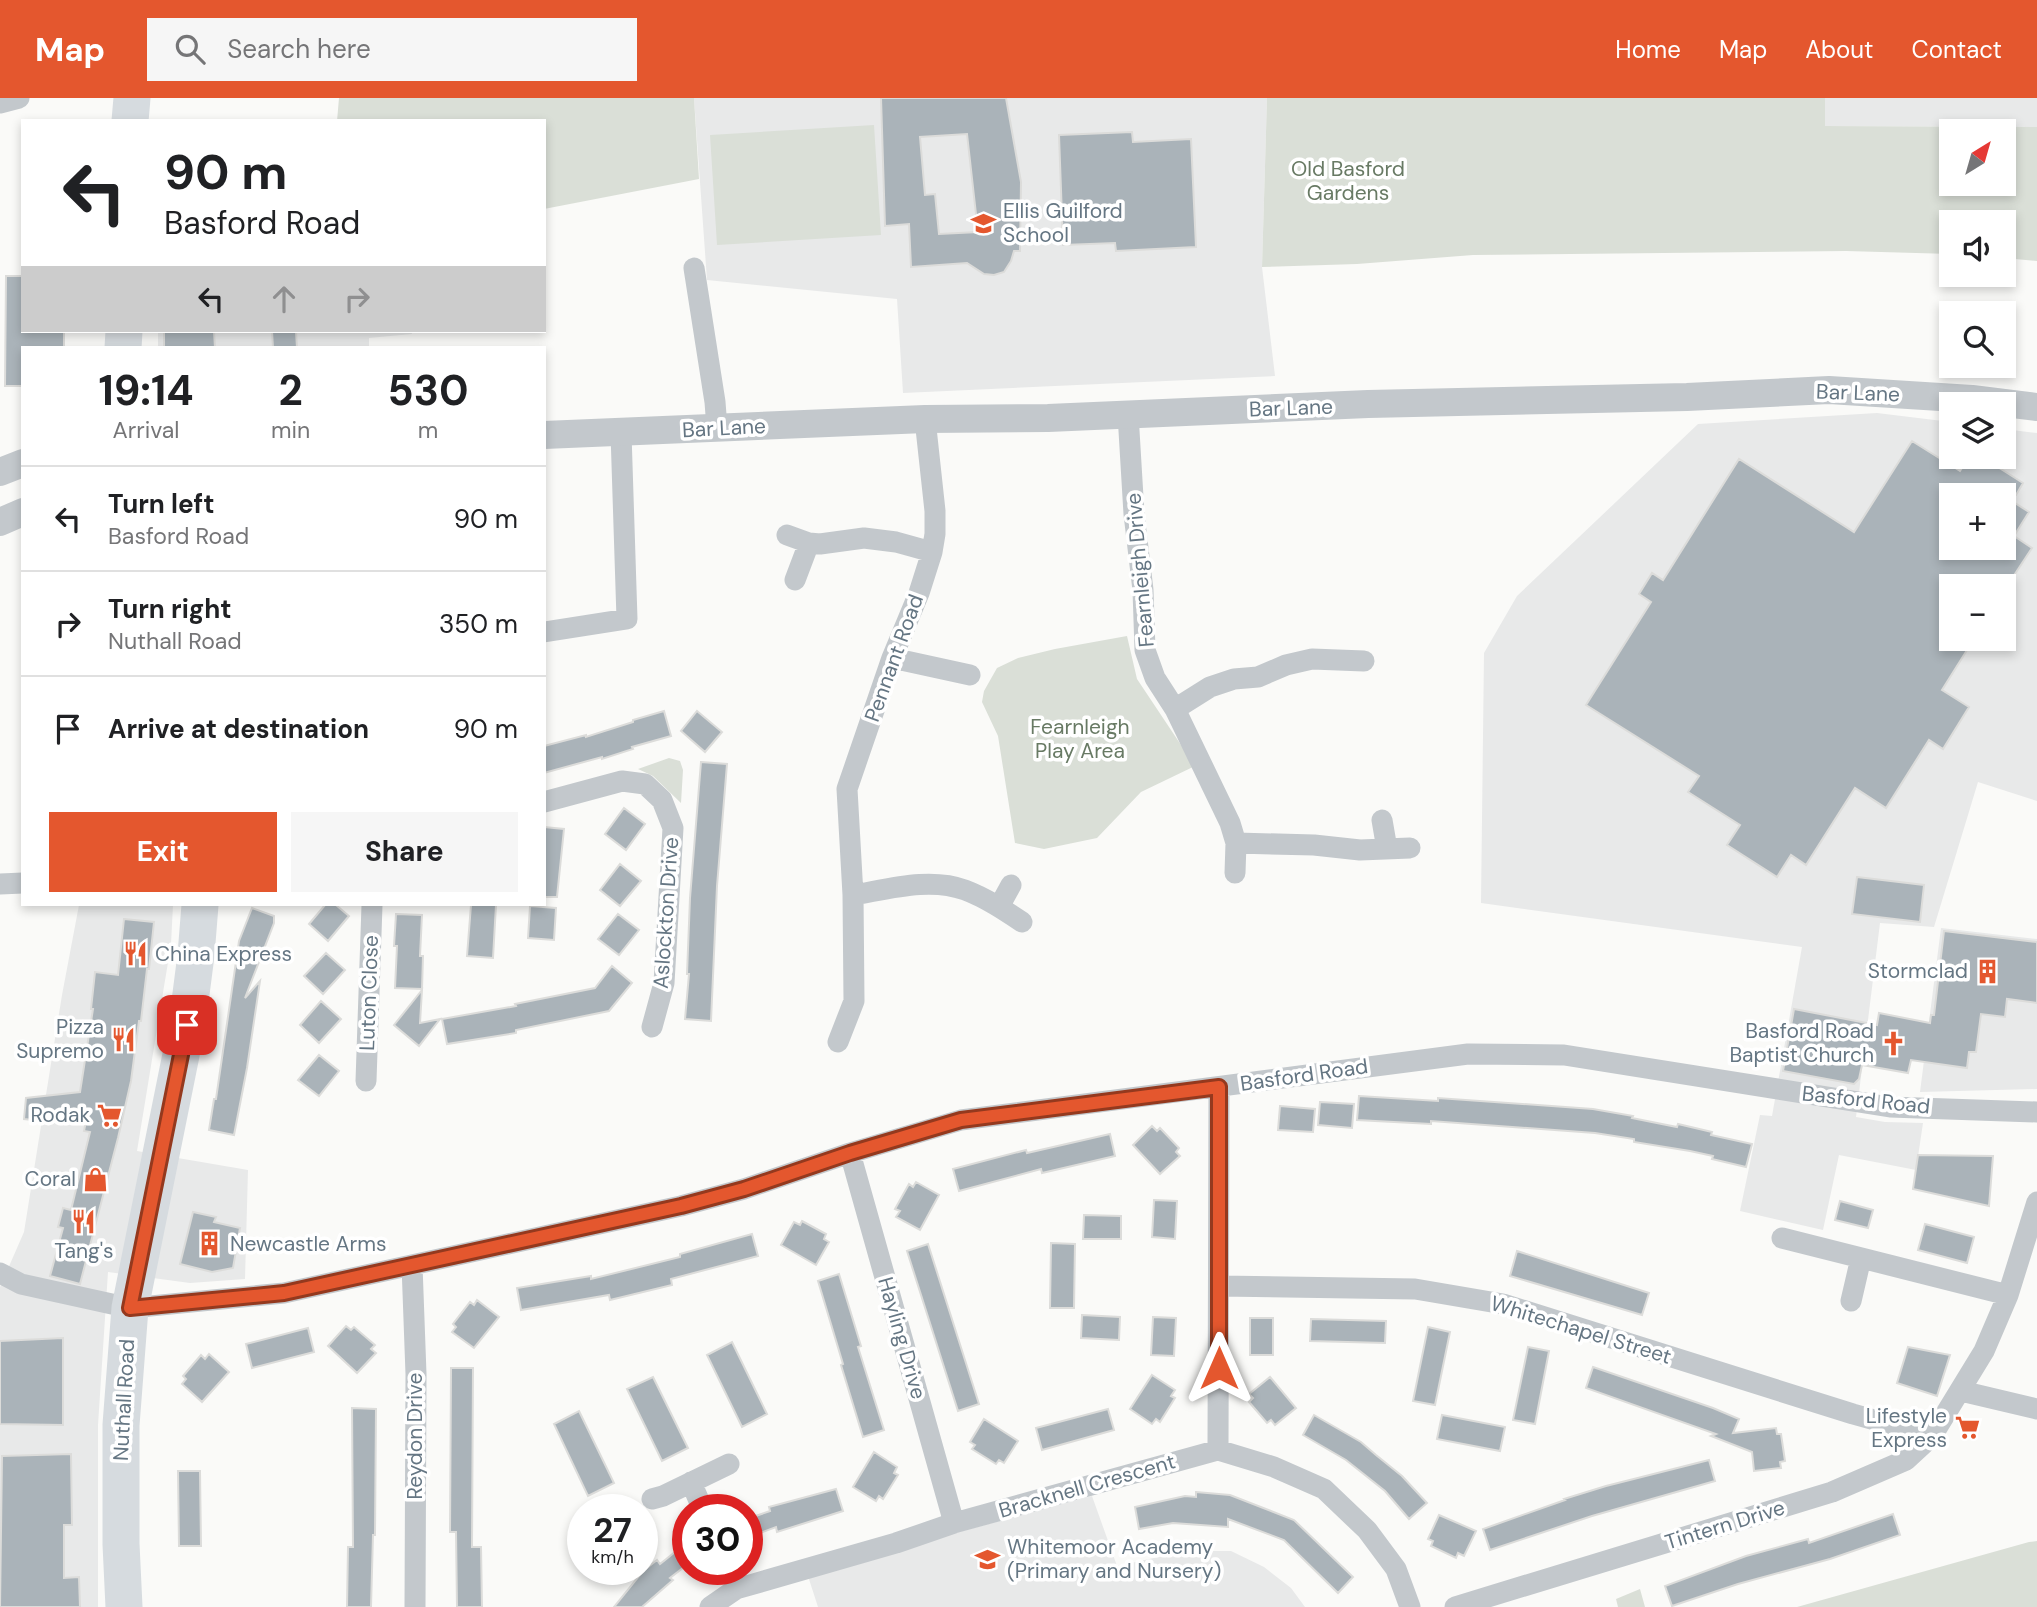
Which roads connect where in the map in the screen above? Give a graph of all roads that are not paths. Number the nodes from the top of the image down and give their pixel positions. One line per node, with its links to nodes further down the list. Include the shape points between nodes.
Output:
1 (19, 98): 3 (street)
2 (132, 98): 4 (highway)
3 (0, 103)
4 (130, 119)
5 (694, 268): 9 (street)
6 (2037, 407): 7 (street, Bar Lane, via 1829,390)
7 (1128, 414): 8 (street, Bar Lane); 24 (street, Fearnleigh Drive, via 1145,650 1155,678)
8 (925, 419): 9 (street, Bar Lane); 18 (street, Pennant Road, via 935,511)
9 (717, 428): 10 (street, Bar Lane)
10 (621, 433): 11 (street, Bar Lane); 20 (street, via 627,619)
11 (546, 435)
12 (21, 464): 13 (street)
13 (0, 472)
14 (21, 513): 15 (street)
15 (0, 522)
16 (787, 535): 17 (street)
17 (809, 543): 18 (street, via 864,538); 19 (street)
18 (932, 552): 21 (street, Pennant Road)
19 (795, 580)
20 (546, 632)
21 (892, 658): 23 (street); 34 (street, Pennant Road, via 847,789)
22 (1364, 660): 24 (street, via 1312,659 1286,665 1258,677 1210,687)
23 (970, 675)
24 (1175, 709): 27 (street, Fearnleigh Drive)
25 (546, 801): 39 (street, Aslockton Drive, via 622,781 645,784 662,800 673,828 664,983)
26 (1382, 820): 29 (street)
27 (1236, 843): 29 (street); 30 (street, Fearnleigh Drive)
28 (1410, 848): 29 (street)
29 (1387, 849)
30 (1235, 873)
31 (21, 883): 32 (street)
32 (0, 884)
33 (1012, 885): 37 (street)
34 (853, 895): 37 (street, via 941,884); 40 (street, Pennant Road, via 863,1003)
35 (200, 906): 55 (highway, Nuthall Road, via 187,1025)
36 (372, 906): 41 (street, Luton Close)
37 (999, 907): 38 (street)
38 (1022, 922)
39 (652, 1027)
40 (838, 1042)
41 (366, 1082)
42 (1219, 1087): 43 (street, Basford Road, via 1468,1054 1564,1055 1870,1104); 44 (street, Basford Road, via 961,1120); 52 (street)
43 (2037, 1112)
44 (850, 1153): 48 (street, Basford Road, via 681,1206); 64 (street, Hayling Drive)
45 (2037, 1202): 50 (street, Tintern Drive)
46 (1782, 1238): 47 (street)
47 (1861, 1258): 53 (street); 54 (street)
48 (412, 1265): 55 (street, Basford Road, via 284,1293); 68 (street, Reydon Drive)
49 (0, 1273): 55 (street, Basford Road, via 21,1284)
50 (2015, 1273): 51 (street); 53 (street, Tintern Drive)
51 (2037, 1276)
52 (1220, 1286): 58 (street, Whitechapel Street, via 1415,1289 1503,1304); 59 (street)
53 (2008, 1295): 56 (street, Tintern Drive)
54 (1851, 1301)
55 (130, 1308): 67 (highway, Nuthall Road, via 121,1425)
56 (1961, 1391): 57 (street); 58 (street, Tintern Drive)
57 (2037, 1409)
58 (1932, 1436): 71 (street, Tintern Drive, via 1906,1460 1832,1492)
59 (1218, 1450): 64 (street, Bracknell Crescent); 70 (street, via 1324,1489 1367,1530 1396,1569)
60 (729, 1464): 61 (street)
61 (691, 1482): 62 (street); 63 (street)
62 (696, 1494)
63 (658, 1497)
64 (954, 1523): 65 (street, Bracknell Crescent, via 896,1543)
65 (763, 1573)
66 (728, 1585): 69 (street, Bracknell Crescent)
67 (124, 1607)
68 (415, 1607)
69 (710, 1607)
70 (1410, 1607)
71 (1455, 1607)

